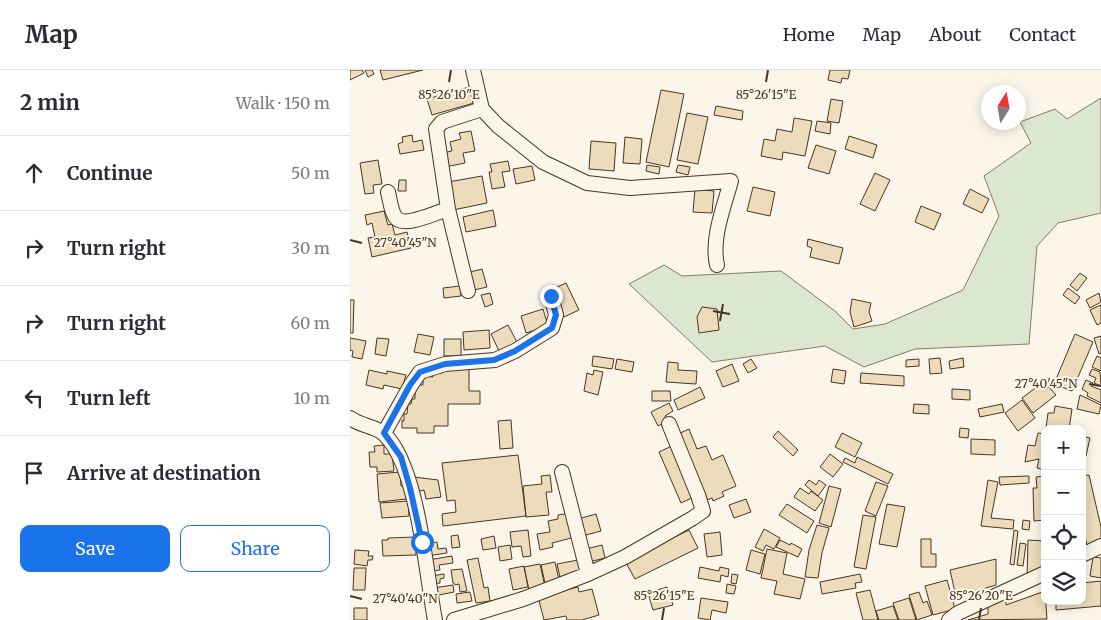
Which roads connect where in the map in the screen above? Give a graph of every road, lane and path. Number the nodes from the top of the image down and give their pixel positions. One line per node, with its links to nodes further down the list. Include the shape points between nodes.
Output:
1 (473, 70): 2 (street)
2 (482, 110): 4 (street, via 442,122 436,129); 5 (street, via 543,162 587,183 630,188 731,181 719,223 714,255)
3 (388, 192): 4 (street, via 399,221 407,222)
4 (448, 209): 6 (street)
5 (717, 266)
6 (468, 291)
7 (551, 296): 10 (street, via 556,315 552,328 494,360 445,364 420,372)
8 (352, 424): 10 (street)
9 (670, 424): 14 (street, via 703,511 625,557)
10 (384, 433): 16 (street, via 401,457 410,488)
11 (562, 472): 14 (street)
12 (1101, 546): 13 (street)
13 (1086, 553)
14 (588, 574): 17 (street, via 523,599)
15 (1041, 575): 18 (street)
16 (435, 620)
17 (454, 620)
18 (950, 620)

